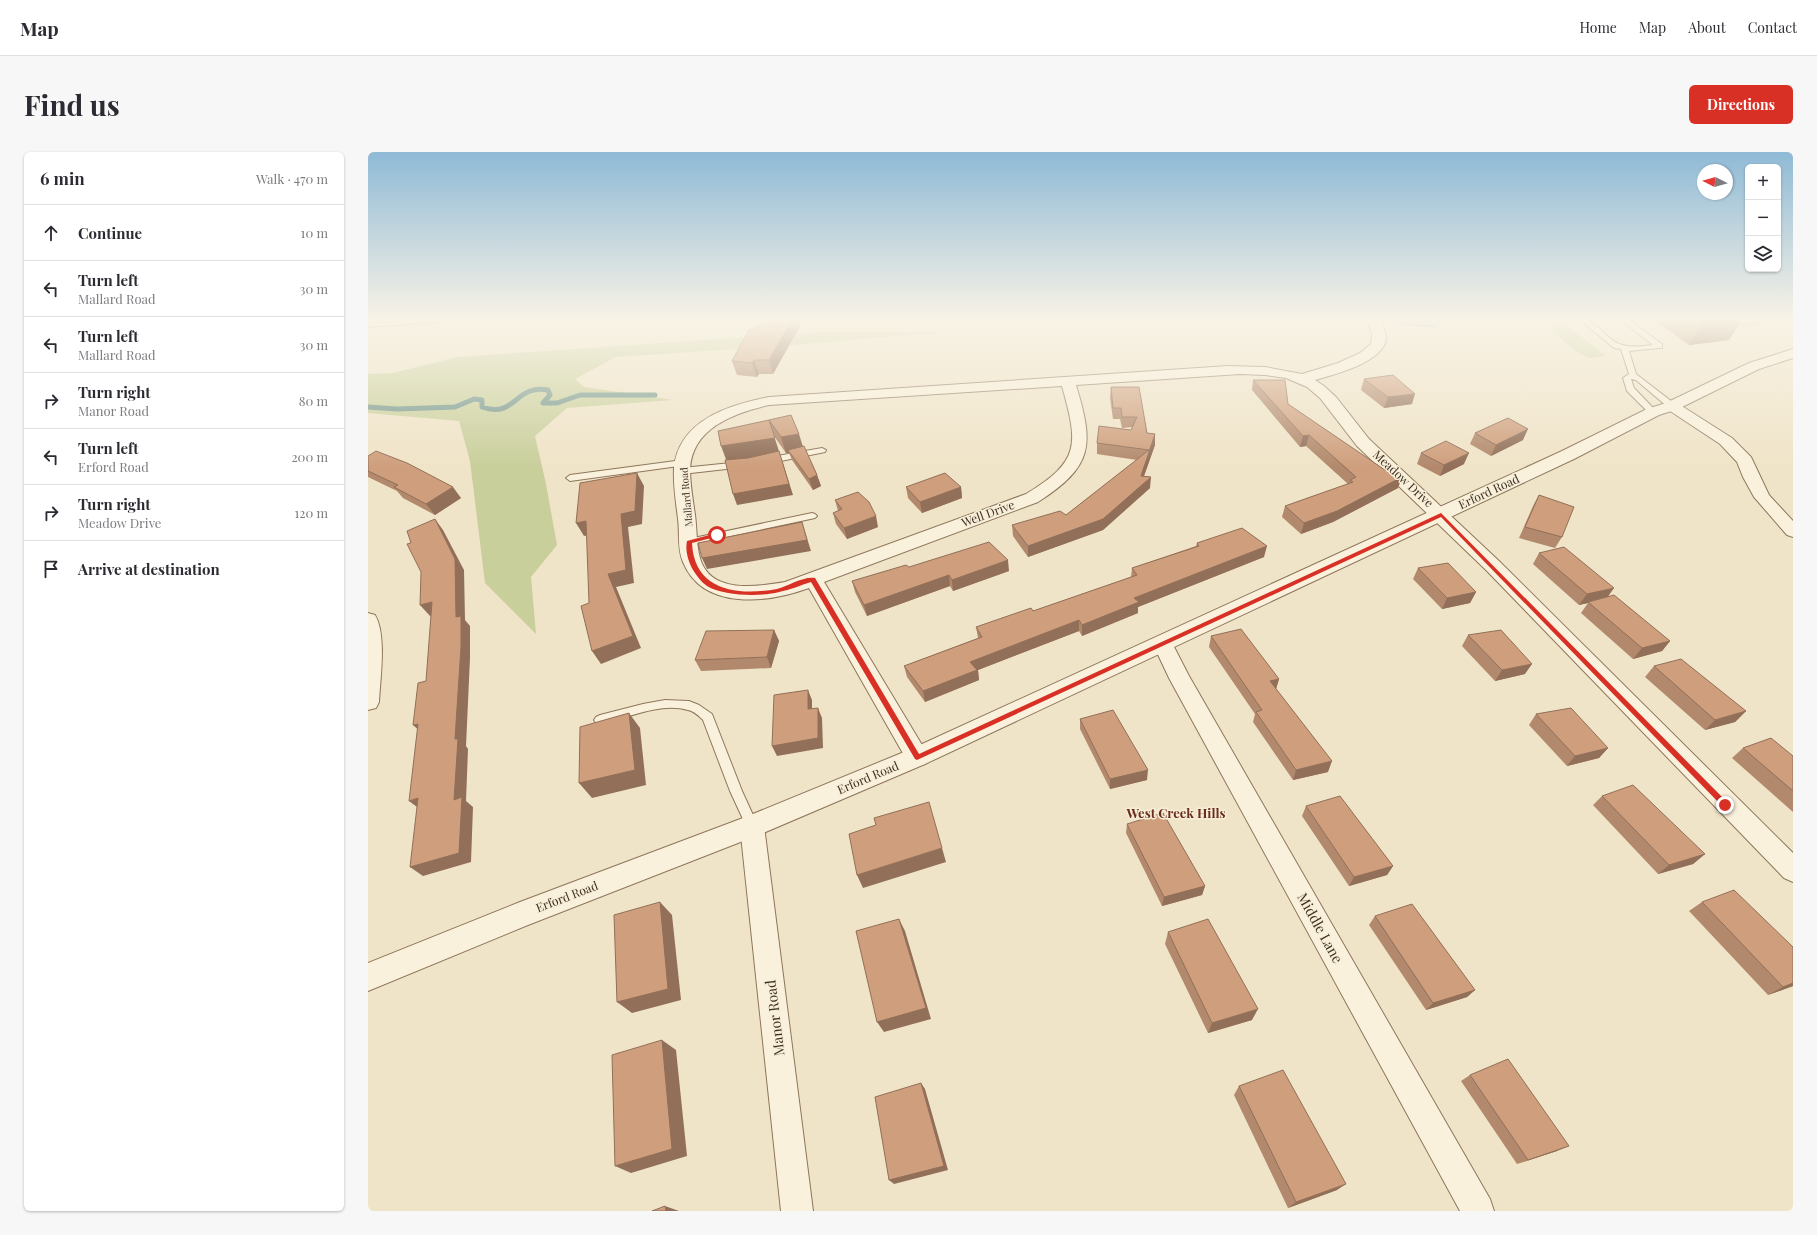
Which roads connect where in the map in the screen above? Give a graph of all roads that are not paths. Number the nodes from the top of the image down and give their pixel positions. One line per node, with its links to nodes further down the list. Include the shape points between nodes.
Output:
1 (1336, 367): 5 (street)
2 (1631, 367): 4 (lane)
3 (1751, 367): 7 (street, Erford Road)
4 (1633, 375): 7 (lane); 8 (lane, via 1627,378 1628,386)
5 (1301, 379): 6 (street, Mallard Road, via 1268,371 1234,370); 13 (street, Meadow Drive, via 1330,398 1356,436)
6 (1068, 381): 10 (street, Mallard Road, via 755,404 721,416 699,430 685,453); 17 (street, Well Drive, via 1078,416 1080,446 1072,467 1061,480 1032,498)
7 (1672, 406): 8 (street, Erford Road); 11 (street, via 1726,441 1745,460)
8 (1653, 412): 11 (street, via 1702,437); 13 (street, Erford Road)
9 (822, 450): 10 (lane, via 756,463)
10 (682, 467): 12 (lane); 16 (street, Mallard Road)
11 (1752, 477): 15 (street, via 1762,497)
12 (570, 478)
13 (1441, 514): 19 (street, Erford Road); 24 (street, Meadow Drive, via 1725,805)
14 (812, 516): 16 (lane)
15 (1793, 531)
16 (689, 542): 17 (street, Mallard Road, via 693,564 702,578 710,585 725,590 757,593 778,591)
17 (813, 579): 22 (street)
18 (368, 622): 20 (street, via 372,654)
19 (1163, 644): 22 (street, Erford Road); 27 (street, Middle Lane)
20 (368, 702)
21 (600, 720): 23 (lane, via 668,705 686,705 699,710 708,718)
22 (917, 757): 23 (street, Erford Road)
23 (752, 826): 25 (street, Erford Road, via 520,915); 26 (street, Manor Road)
24 (1793, 870)
25 (368, 977)
26 (797, 1211)
27 (1478, 1211)

